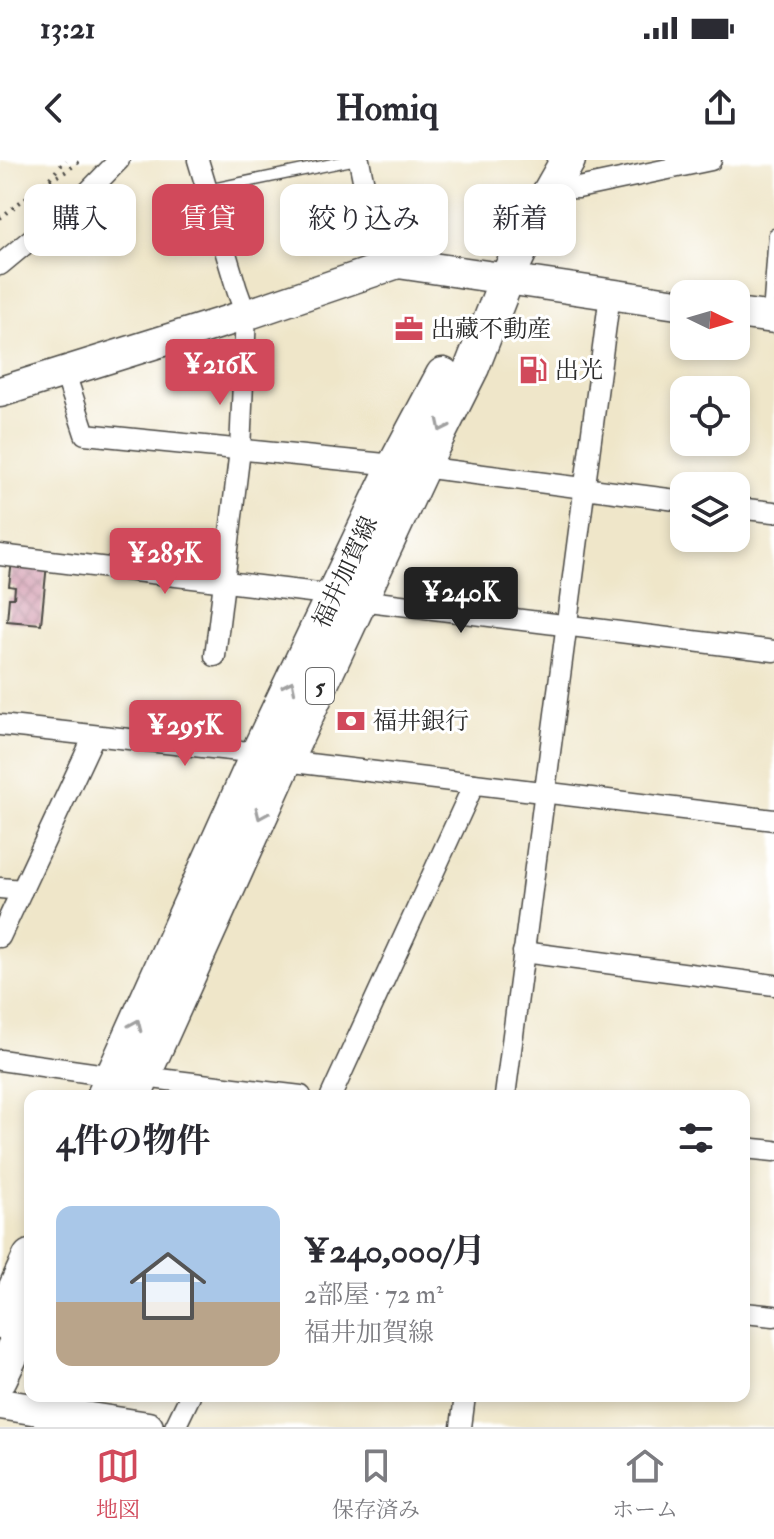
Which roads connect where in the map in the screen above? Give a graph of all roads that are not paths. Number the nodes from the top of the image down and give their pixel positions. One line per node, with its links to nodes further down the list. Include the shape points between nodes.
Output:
1 (119, 160): 11 (street)
2 (198, 160): 7 (street)
3 (352, 160): 8 (lane)
4 (359, 160): 12 (street)
5 (711, 160): 6 (street, via 578,188)
6 (560, 175): 13 (main road, 福井加賀線 / 5)
7 (205, 184)
8 (236, 184)
9 (774, 234): 18 (lane)
10 (227, 256): 16 (street)
11 (0, 265)
12 (381, 268): 13 (main road, via 398,263); 16 (main road)
13 (507, 278): 14 (main road); 22 (main road, 福井加賀線 / 5, via 472,367)
14 (610, 294): 15 (main road); 23 (street)
15 (670, 303)
16 (246, 315): 19 (main road); 21 (street)
17 (750, 315): 18 (main road)
18 (771, 318)
19 (65, 373): 20 (main road); 21 (street, via 85,434)
20 (0, 392)
21 (240, 450): 22 (street); 28 (street)
22 (409, 466): 23 (street); 29 (main road, 福井加賀線 / 5)
23 (584, 489): 24 (street); 30 (street)
24 (670, 499)
25 (750, 509): 26 (street)
26 (774, 512)
27 (0, 555): 28 (street)
28 (225, 581): 29 (street); 32 (street)
29 (348, 598): 30 (street); 35 (main road, 福井加賀線 / 5)
30 (566, 626): 31 (street); 37 (street)
31 (774, 651)
32 (215, 656)
33 (0, 725): 34 (street)
34 (94, 736): 35 (street); 40 (street)
35 (271, 757): 36 (street); 45 (main road, 福井加賀線 / 5)
36 (474, 784): 37 (street); 47 (street)
37 (544, 793): 38 (street); 42 (street)
38 (774, 820)
39 (0, 888): 40 (street)
40 (22, 890): 41 (street)
41 (0, 937)
42 (523, 952): 43 (street); 48 (street)
43 (774, 985)
44 (0, 1060): 45 (street)
45 (123, 1086): 46 (street)
46 (194, 1090)
47 (334, 1090)
48 (506, 1090)
49 (750, 1149): 50 (street)
50 (774, 1151)
51 (24, 1270): 54 (main road)
52 (750, 1314): 53 (street)
53 (774, 1316)
54 (0, 1322)
55 (24, 1328): 56 (main road)
56 (0, 1378)
57 (187, 1402): 61 (street)
58 (464, 1402): 62 (street)
59 (0, 1404): 60 (main road)
60 (148, 1427)
61 (175, 1427)
62 (461, 1427)

